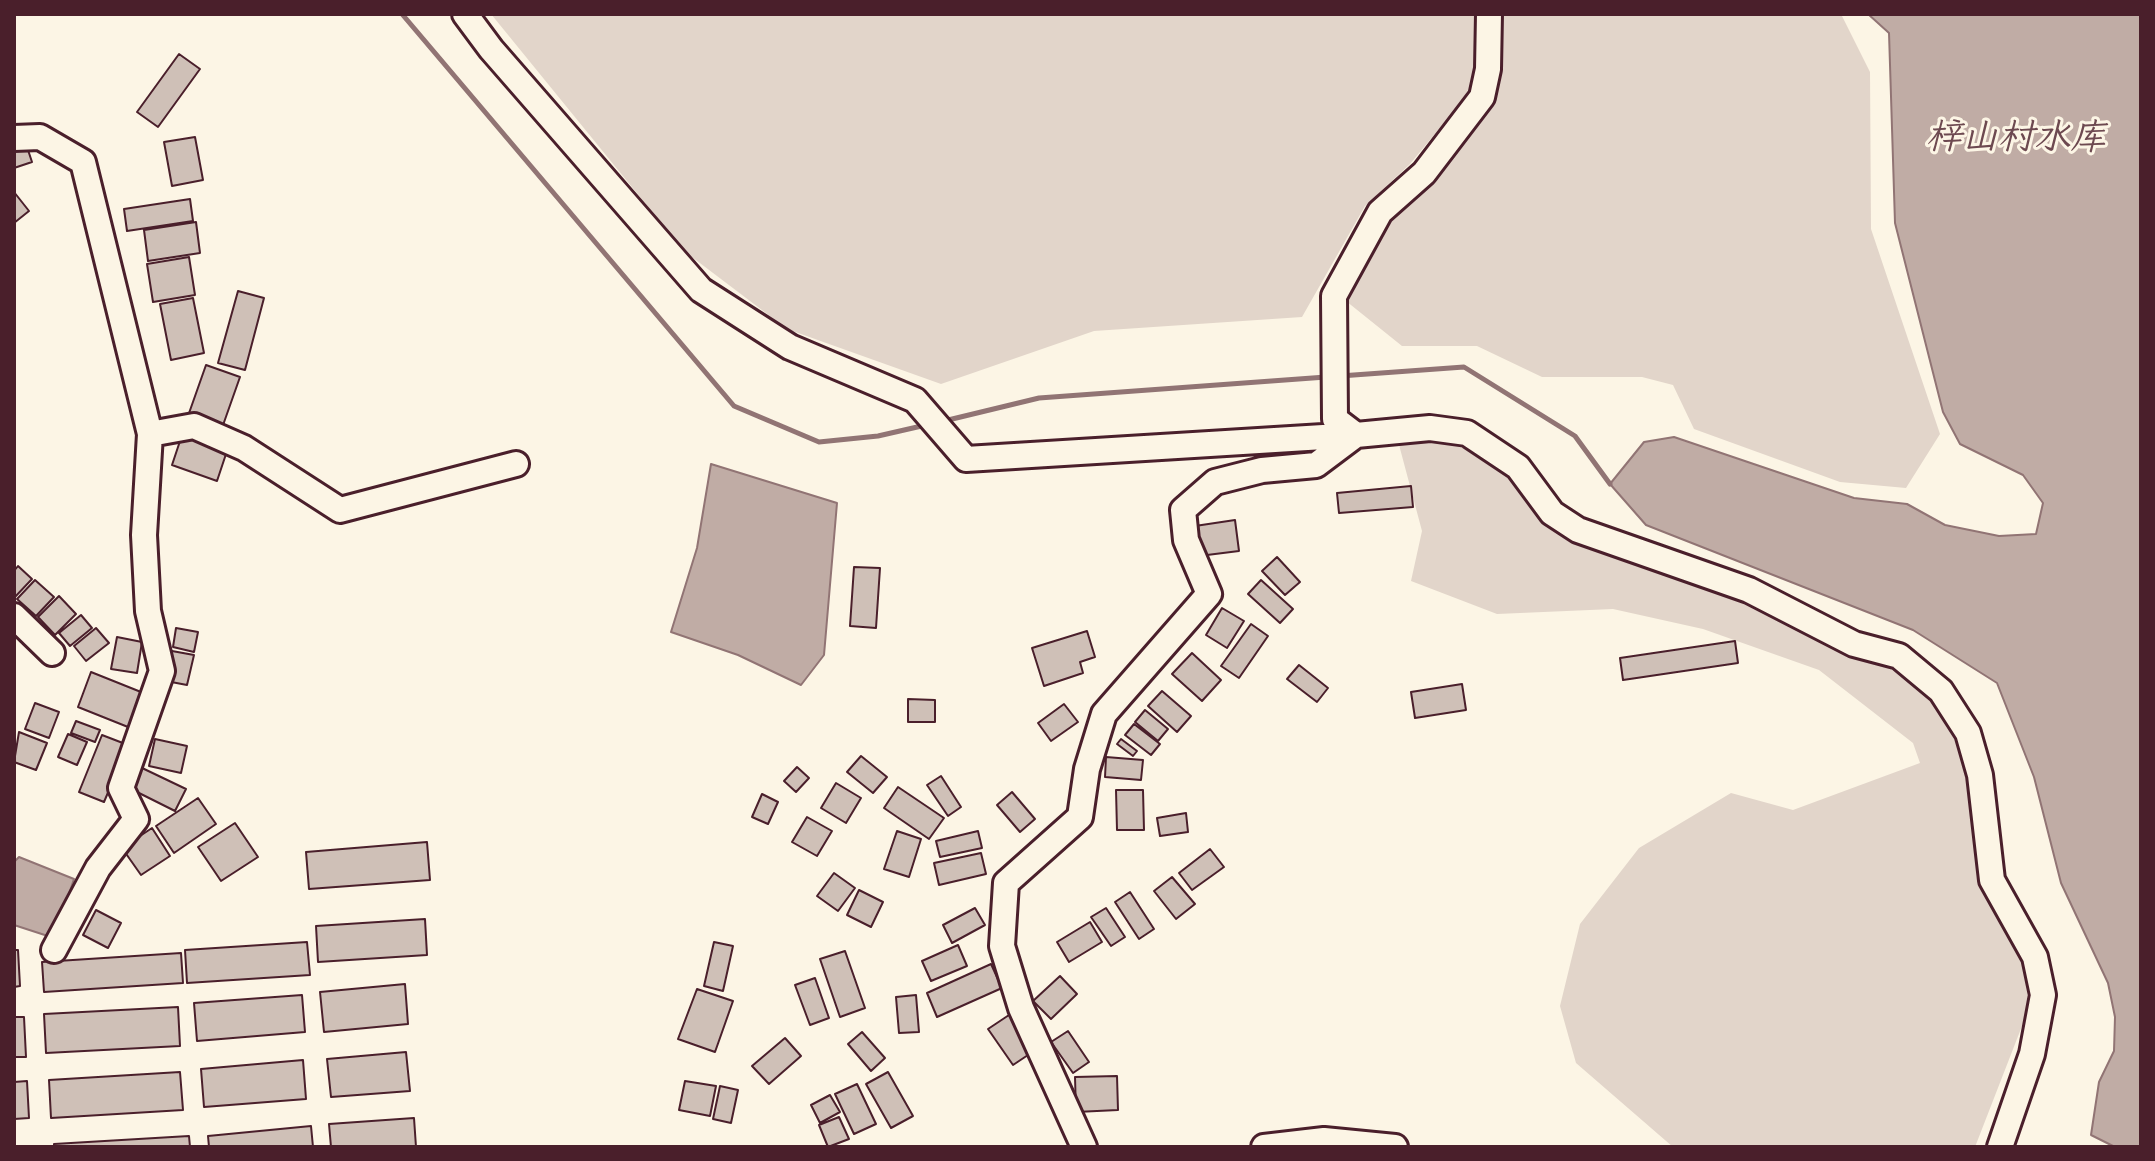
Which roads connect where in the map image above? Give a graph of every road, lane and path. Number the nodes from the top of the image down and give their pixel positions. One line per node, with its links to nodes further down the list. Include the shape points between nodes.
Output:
1 (465, 14): 5 (street, via 701,290 790,347 915,400 966,459)
2 (1489, 14): 5 (street, via 1482,97 1424,173 1380,212 1334,296 1335,419)
3 (14, 138): 4 (street, via 40,137 83,162)
4 (150, 434): 6 (street, via 194,426 244,448 340,510); 9 (street, via 144,535 148,611 162,671 121,788 136,819 98,868)
5 (1356, 435): 10 (street, via 1430,428 1467,433 1518,467 1552,513 1578,530 1749,590 1828,632 1899,656 1941,691 1968,733 1980,775 1992,880 2035,957 2043,995 2032,1054); 11 (street, via 1316,465 1262,470 1215,482 1183,510 1186,540 1209,594 1104,714 1087,769 1080,817 1006,883 1002,946 1021,1008)
6 (516, 464)
7 (14, 616): 8 (street)
8 (52, 653)
9 (54, 950)
10 (2001, 1146)
11 (1084, 1147)
12 (1264, 1147): 13 (street, via 1324,1140)
13 (1395, 1147)

